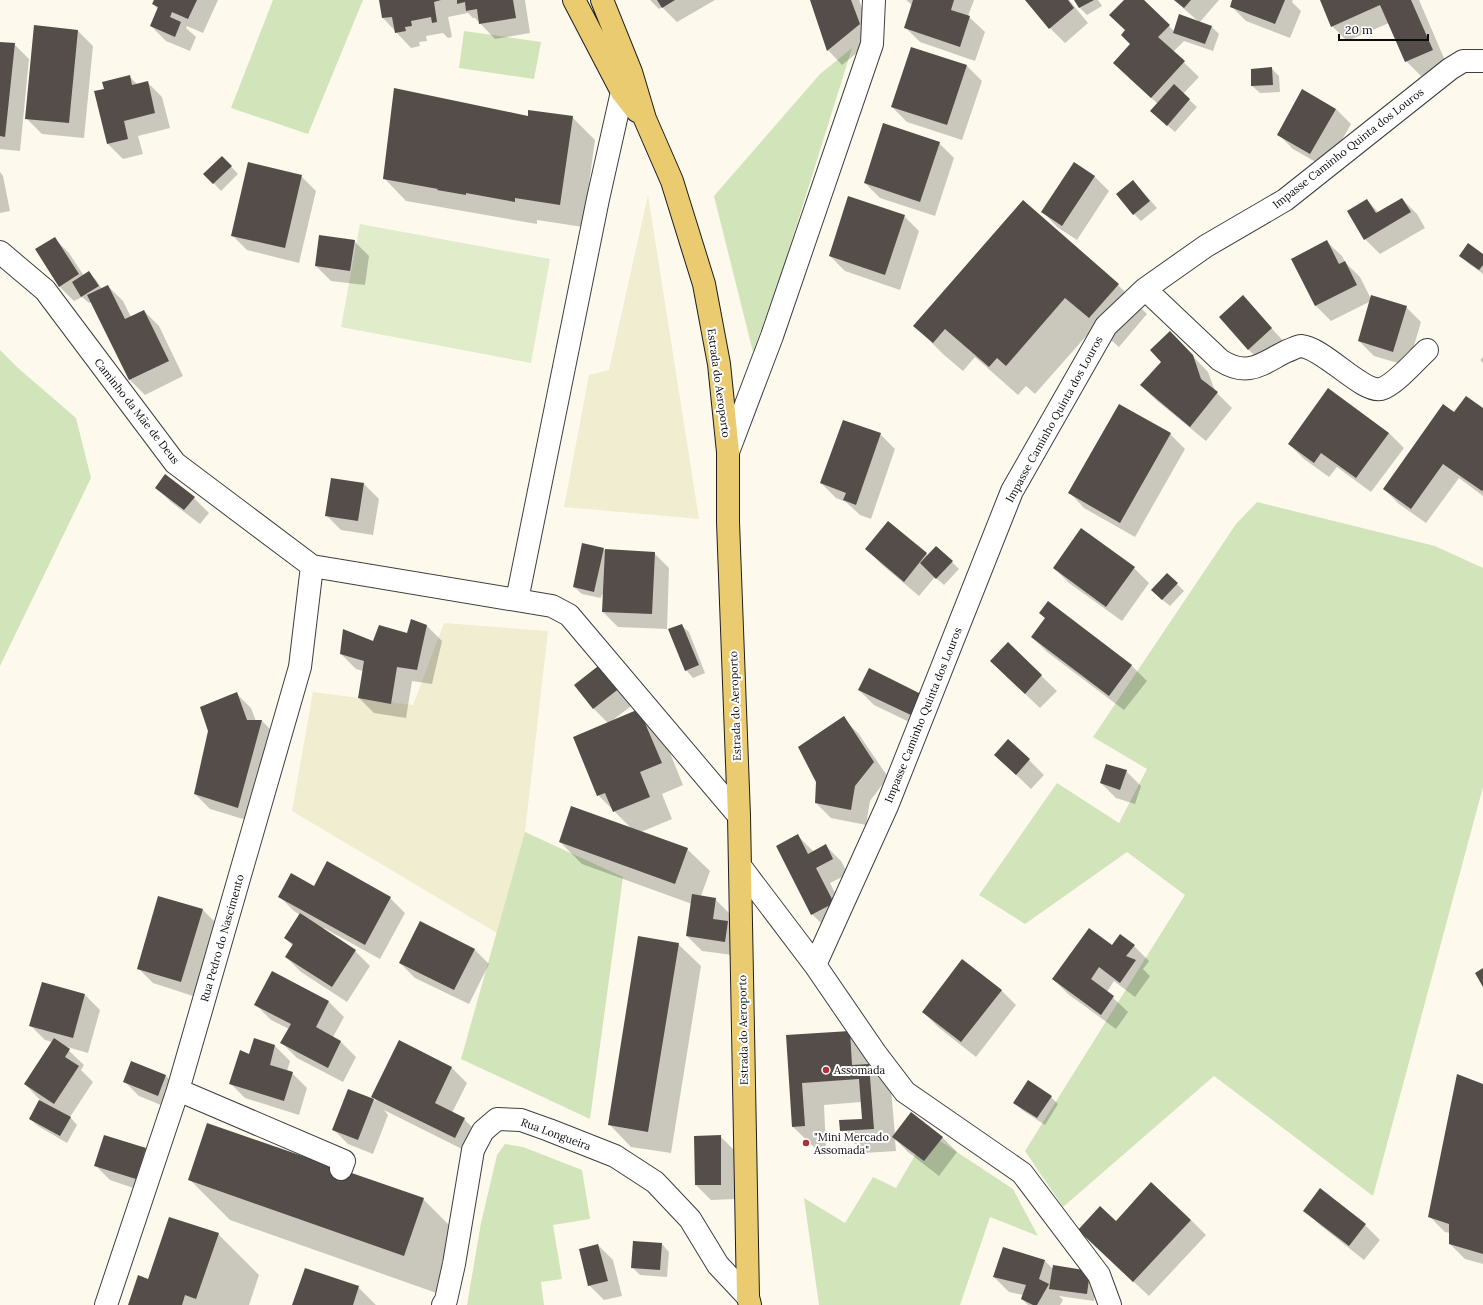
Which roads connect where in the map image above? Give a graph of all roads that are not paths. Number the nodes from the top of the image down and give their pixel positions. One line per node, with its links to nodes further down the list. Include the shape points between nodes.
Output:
1 (574, 0): 5 (main road, Estrada do Aeroporto)
2 (602, 0): 6 (main road, Estrada do Aeroporto, via 631,72)
3 (874, 0): 10 (street, via 872,44 772,336)
4 (1483, 61): 8 (street, Impasse Caminho Quinta dos Louros, via 1463,61 1450,69 1285,200 1206,246)
5 (622, 92): 6 (main road, Estrada do Aeroporto); 12 (street)
6 (644, 119): 10 (main road, Estrada do Aeroporto, via 672,181 704,284 719,364)
7 (0, 252): 11 (street, Caminho da Mãe de Deus, via 45,290 175,463)
8 (1145, 289): 9 (street, via 1220,360 1240,369 1253,369 1301,346 1314,351 1368,387 1379,389 1390,385); 15 (street, Impasse Caminho Quinta dos Louros, via 1106,326 1012,491 887,806)
9 (1427, 350)
10 (728, 452): 13 (main road, Estrada do Aeroporto, via 728,522)
11 (312, 566): 12 (street); 16 (street, Rua Pedro do Nascimento, via 300,667)
12 (518, 600): 13 (street, via 552,606 569,615)
13 (739, 816): 14 (main road, Estrada do Aeroporto)
14 (740, 866): 15 (street); 18 (main road, Estrada do Aeroporto)
15 (815, 965): 21 (street, via 905,1092 1022,1173 1099,1275)
16 (178, 1090): 17 (street, via 344,1161); 19 (street, Rua Pedro do Nascimento)
17 (341, 1169)
18 (749, 1301): 20 (street, Rua Longueira, via 718,1265 690,1219 655,1182 615,1156 521,1120 497,1119 483,1131 473,1150 454,1264)
19 (106, 1305)
20 (443, 1305)
21 (1110, 1305)

